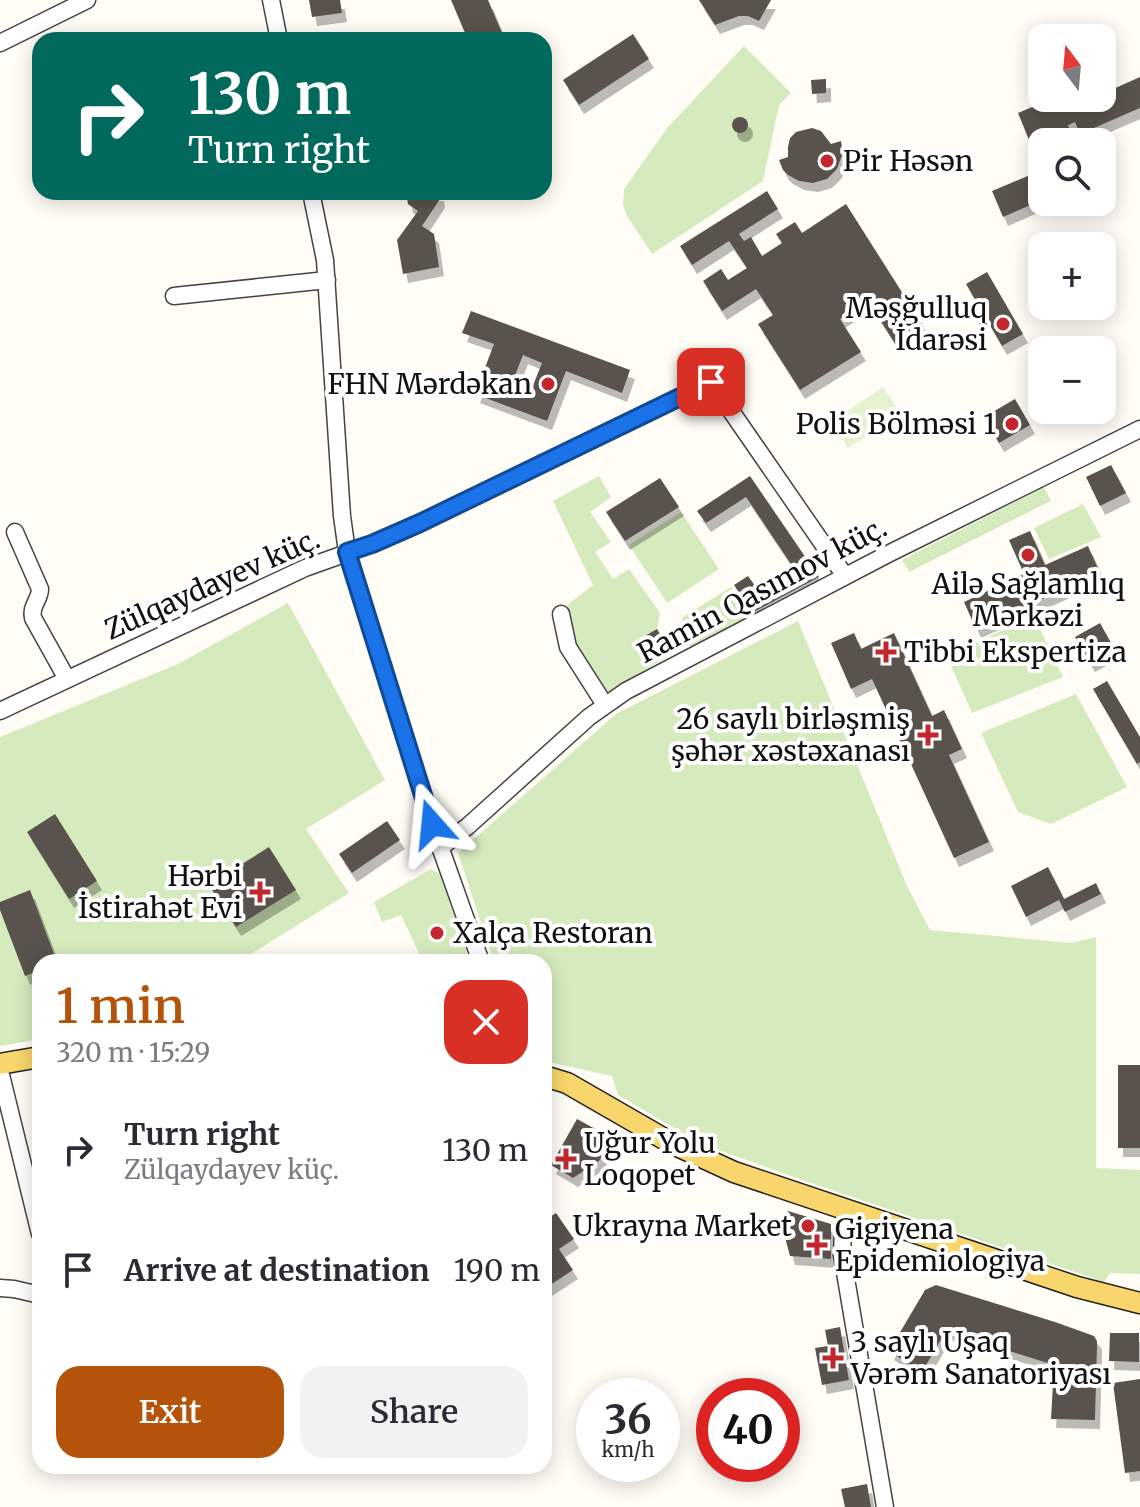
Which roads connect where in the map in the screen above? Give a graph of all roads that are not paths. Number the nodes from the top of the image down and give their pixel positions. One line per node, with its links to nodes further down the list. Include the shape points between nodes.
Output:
1 (87, 0): 4 (street)
2 (271, 0): 3 (street)
3 (277, 32)
4 (0, 43)
5 (313, 200): 6 (street)
6 (327, 280): 7 (street); 10 (street)
7 (174, 296)
8 (1140, 429): 11 (street, Ramin Qasımov küç.)
9 (15, 532): 13 (street, via 40,589 33,618)
10 (347, 552): 11 (street, Zülqaydayev küç., via 420,523 711,382); 13 (street, Zülqaydayev küç.); 16 (street)
11 (845, 576): 14 (street, Ramin Qasımov küç.)
12 (561, 614): 14 (street, via 568,647)
13 (67, 679): 15 (street, Zülqaydayev küç.)
14 (605, 705): 16 (street, Ramin Qasımov küç.)
15 (0, 711)
16 (440, 848): 17 (street)
17 (478, 954)
18 (32, 1058): 19 (main road)
19 (0, 1064)
20 (0, 1071): 22 (street)
21 (552, 1078): 23 (main road, via 711,1162)
22 (32, 1201)
23 (848, 1211): 26 (main road); 27 (street, via 842,1255)
24 (0, 1288): 25 (street)
25 (32, 1293)
26 (1140, 1303)
27 (885, 1507)

